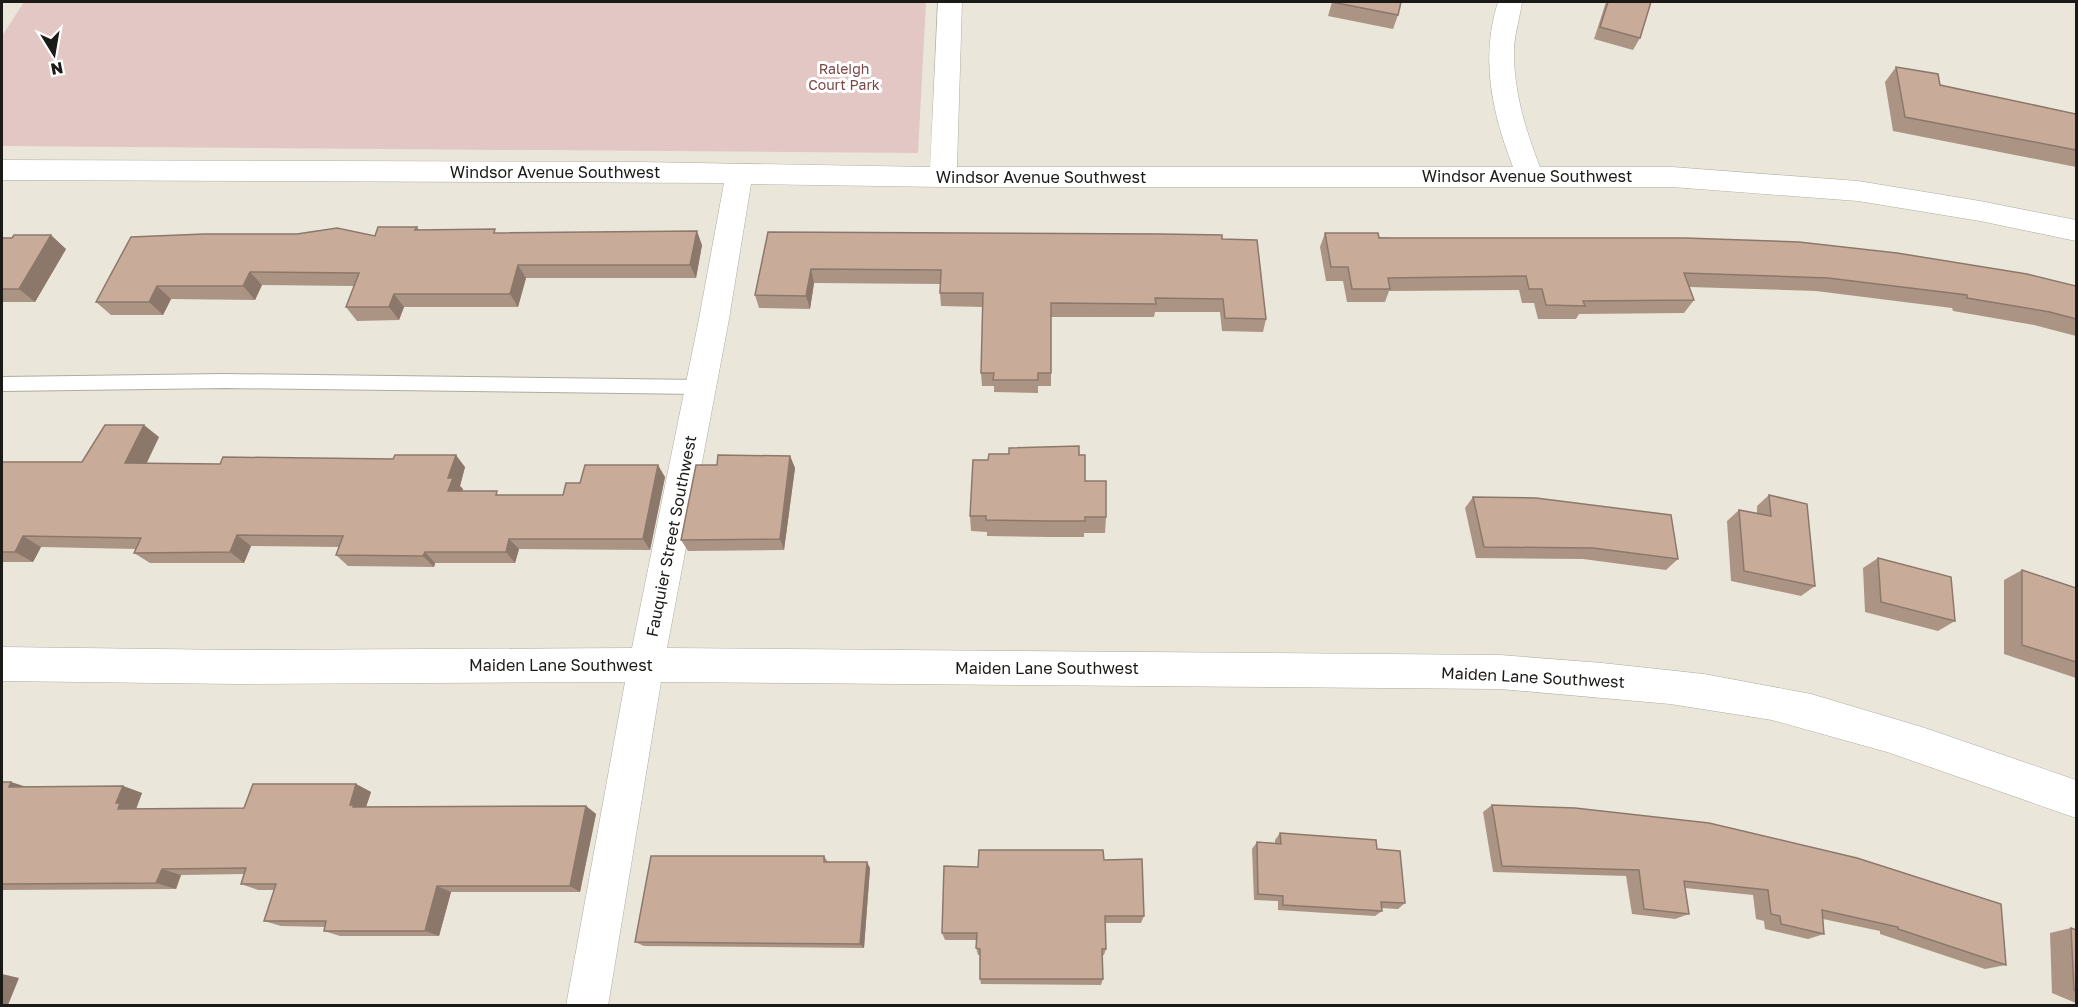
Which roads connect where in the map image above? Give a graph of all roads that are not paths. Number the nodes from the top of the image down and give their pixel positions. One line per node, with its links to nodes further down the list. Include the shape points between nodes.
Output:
1 (950, 2): 6 (street)
2 (1510, 2): 5 (street, via 1501,53 1503,88 1511,131)
3 (2, 170): 4 (street, Windsor Avenue Southwest)
4 (739, 174): 6 (street, Windsor Avenue Southwest); 9 (street, Fauquier Street Southwest)
5 (1530, 176): 6 (street, Windsor Avenue Southwest); 7 (street, Windsor Avenue Southwest, via 1729,180 1858,191)
6 (944, 177)
7 (2076, 231)
8 (2, 384): 9 (lane, via 225,381)
9 (700, 387): 11 (street, Fauquier Street Southwest)
10 (2, 664): 11 (street, Maiden Lane Southwest)
11 (646, 665): 12 (street, Maiden Lane Southwest, via 1500,672 1624,681 1772,703 1880,733); 13 (street, Fauquier Street Southwest)
12 (2076, 799)
13 (587, 1005)

